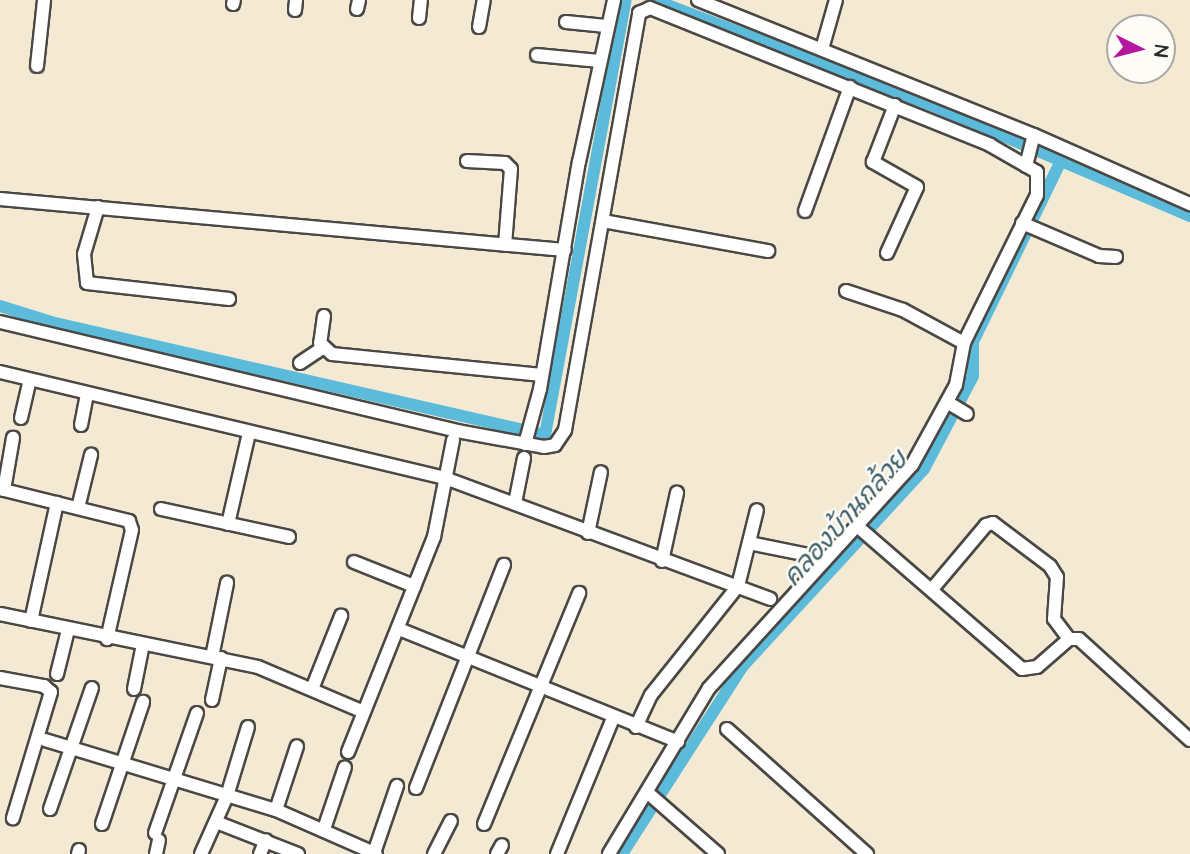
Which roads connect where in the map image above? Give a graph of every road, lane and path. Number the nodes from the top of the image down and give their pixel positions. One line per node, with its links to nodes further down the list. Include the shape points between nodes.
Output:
1 (44, 0): 15 (street)
2 (421, 0): 8 (street)
3 (484, 0): 11 (street)
4 (614, 0): 10 (street)
5 (698, 0): 7 (street)
6 (836, 0): 12 (street)
7 (731, 6): 12 (street)
8 (419, 18)
9 (566, 22): 10 (street)
10 (606, 26): 14 (street)
11 (479, 27)
12 (822, 49): 18 (street)
13 (537, 55): 14 (street)
14 (599, 61): 28 (street)
15 (37, 66)
16 (850, 87): 17 (street); 24 (street); 25 (street, via 650,8 639,13)
17 (895, 105): 19 (street); 30 (street, via 873,162 917,187)
18 (1034, 136): 19 (street); 22 (street)
19 (1028, 160): 26 (street, via 1039,184)
20 (467, 161): 27 (street, via 505,163 511,169)
21 (0, 199): 23 (street)
22 (1190, 204)
23 (97, 207): 27 (street); 33 (street, via 84,254 87,283)
24 (804, 211)
25 (603, 221): 29 (street); 50 (street, via 565,430 555,445)
26 (1024, 224): 31 (street, via 1099,256); 36 (street)
27 (505, 245): 28 (street)
28 (565, 250): 40 (street)
29 (768, 251)
30 (887, 253)
31 (1116, 257)
32 (846, 291): 36 (street, via 903,310)
33 (229, 299)
34 (324, 316): 37 (street)
35 (0, 322): 50 (street)
36 (964, 343): 43 (street)
37 (322, 348): 38 (street); 40 (street, via 332,354)
38 (300, 363)
39 (0, 372): 41 (street)
40 (542, 375): 50 (street)
41 (30, 380): 42 (street); 45 (street)
42 (87, 395): 46 (street); 47 (street)
43 (948, 403): 44 (street); 63 (street, via 912,465)
44 (965, 413)
45 (21, 418)
46 (81, 425)
47 (248, 433): 54 (street); 62 (street)
48 (13, 438): 55 (street)
49 (453, 440): 54 (street)
50 (526, 442)
51 (92, 455): 59 (street)
52 (524, 458): 58 (street)
53 (601, 472): 64 (street)
54 (445, 478): 58 (street); 72 (street, via 441,515)
55 (2, 490): 57 (street)
56 (677, 493): 68 (street)
57 (57, 503): 59 (street); 79 (street)
58 (514, 503): 64 (street)
59 (78, 508): 82 (street, via 131,524)
60 (161, 509): 62 (street)
61 (757, 510): 66 (street)
62 (228, 524): 65 (street)
63 (859, 528): 74 (street); 103 (street, via 709,688)
64 (588, 533): 68 (street)
65 (289, 537)
66 (749, 543): 67 (street); 73 (street)
67 (818, 557)
68 (662, 561): 73 (street)
69 (354, 562): 72 (street)
70 (504, 565): 86 (street)
71 (227, 583): 85 (street)
72 (415, 586): 80 (street)
73 (738, 586): 76 (street); 99 (street, via 651,695)
74 (933, 589): 83 (street, via 1023,669 1037,667); 83 (street, via 986,525 993,523 1057,577 1054,619)
75 (579, 593): 90 (street)
76 (770, 599)
77 (0, 614): 79 (street)
78 (341, 616): 92 (street)
79 (32, 621): 81 (street)
80 (399, 629): 86 (street); 95 (street)
81 (68, 630): 82 (street); 87 (street)
82 (107, 639): 84 (street)
83 (1069, 639): 102 (street, via 1079,639)
84 (143, 644): 85 (street); 91 (street)
85 (217, 657): 92 (street, via 258,667); 93 (street)
86 (467, 659): 90 (street); 111 (street)
87 (57, 674)
88 (0, 678): 116 (street, via 44,686 51,692)
89 (92, 688): 105 (street)
90 (540, 688): 97 (street); 120 (street)
91 (134, 689)
92 (312, 689): 95 (street)
93 (212, 700)
94 (143, 702): 107 (street)
95 (364, 712): 106 (street)
96 (197, 713): 109 (street)
97 (613, 718): 99 (street); 129 (street)
98 (248, 727): 113 (street)
99 (636, 727): 103 (street)
100 (727, 729): 132 (street)
101 (45, 740): 105 (street)
102 (1190, 740)
103 (678, 741): 112 (street)
104 (297, 746): 115 (street)
105 (71, 748): 107 (street); 114 (street)
106 (348, 751)
107 (123, 763): 109 (street); 119 (street)
108 (345, 767): 121 (street)
109 (174, 780): 113 (street); 124 (street)
110 (397, 786): 123 (street)
111 (416, 788)
112 (651, 795): 130 (street); 131 (street)
113 (227, 796): 115 (street); 118 (street)
114 (50, 809)
115 (276, 810): 121 (street)
116 (13, 818)
117 (451, 821): 128 (street)
118 (216, 822): 122 (street); 125 (street)
119 (103, 824)
120 (484, 824)
121 (324, 830): 123 (street)
122 (266, 840): 126 (street); 127 (street)
123 (375, 853)
124 (156, 854)
125 (201, 854)
126 (260, 854)
127 (298, 854)
128 (434, 854)
129 (557, 854)
130 (608, 854)
131 (718, 854)
132 (867, 854)

